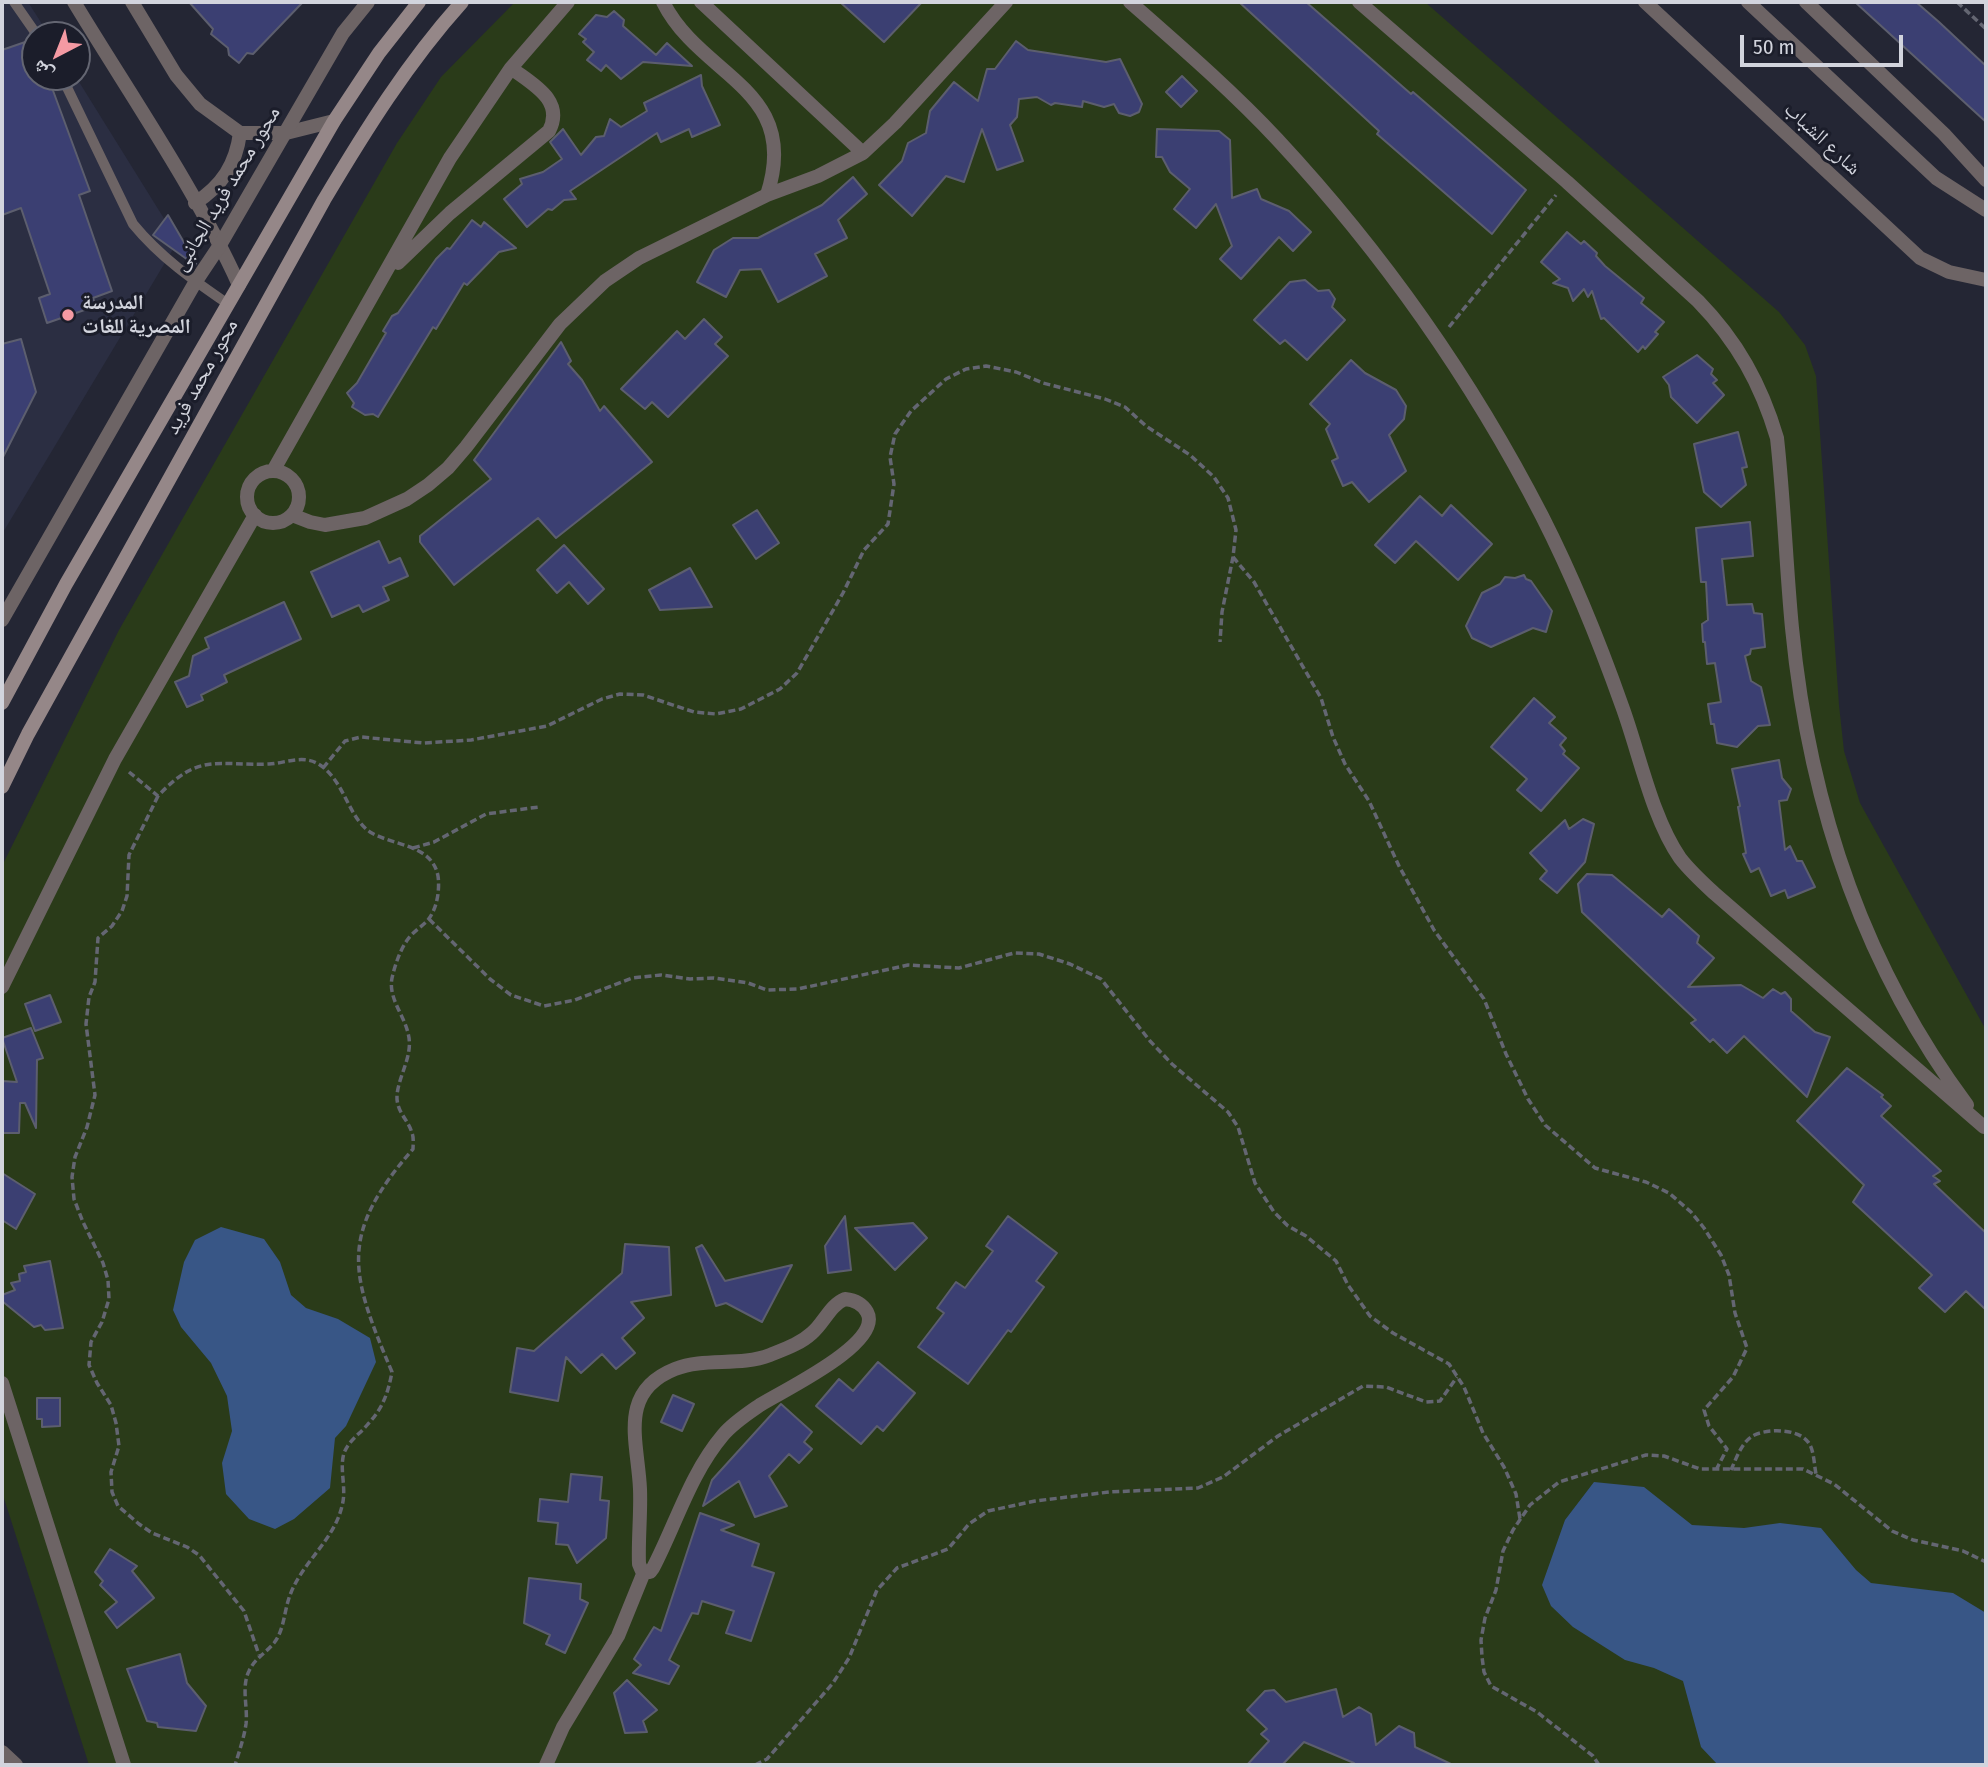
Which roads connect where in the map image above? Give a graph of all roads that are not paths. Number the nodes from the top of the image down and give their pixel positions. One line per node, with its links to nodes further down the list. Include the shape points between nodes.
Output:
1 (14, 2): 16 (lane)
2 (74, 2): 25 (street)
3 (132, 2): 20 (street, via 176,75 200,104)
4 (368, 2): 21 (street, محور محمد فريد الجانبى, via 343,33)
5 (419, 2): 19 (main road, محور محمد فريد)
6 (462, 2): 38 (main road, محور محمد فريد, via 408,70 324,200)
7 (568, 2): 17 (street)
8 (663, 2): 24 (street, via 682,29 759,105 768,121 776,156)
9 (701, 2): 22 (street)
10 (1006, 2): 22 (street)
11 (1130, 2): 40 (street, via 1276,138 1372,250 1438,340 1542,517 1586,611 1658,812 1680,857 1714,893)
12 (1359, 2): 40 (street, via 1567,182 1717,321 1748,364 1777,438 1792,629 1814,770 1832,839 1885,972 1925,1044)
13 (1644, 2): 29 (street, شارع الشباب, via 1920,258 1949,272)
14 (1748, 2): 26 (street, via 1936,178)
15 (1806, 2): 23 (street)
16 (27, 21)
17 (511, 68): 28 (street, via 450,158); 28 (street, via 549,99 554,115 548,131 450,213)
18 (69, 91): 30 (lane, via 133,224 159,253)
19 (334, 121): 21 (street); 31 (main road, محور محمد فريد)
20 (240, 133): 21 (street); 25 (street, via 226,174)
21 (286, 133): 27 (street, محور محمد فريد الجانبى)
22 (863, 153): 24 (street)
23 (1986, 180)
24 (767, 195): 35 (street, via 639,258 589,294 537,352 466,447 428,485 365,518 326,525)
25 (195, 203): 27 (street)
26 (1986, 210)
27 (220, 245): 30 (street, محور محمد فريد الجانبى); 31 (street)
28 (385, 276): 33 (street)
29 (1986, 280)
30 (196, 281): 32 (lane); 36 (street, محور محمد فريد الجانبى)
31 (239, 285): 32 (main road, محور محمد فريد)
32 (228, 304): 37 (main road, محور محمد فريد, via 65,584)
33 (274, 471): 34 (street, via 263,473 249,486 247,497); 35 (street, via 297,487 299,497)
34 (255, 515): 35 (street, via 273,523); 39 (street, via 115,760)
35 (292, 515)
36 (2, 620)
37 (2, 703)
38 (2, 787)
39 (2, 987)
40 (1985, 1129)
41 (2, 1383): 45 (street)
42 (645, 1572): 42 (street, via 653,1568 697,1472 725,1433 759,1405 832,1362 863,1337 869,1320 857,1302 838,1302 812,1334 784,1350 760,1359 676,1368 644,1391 633,1432 639,1484 639,1567); 46 (street, via 618,1636 563,1727)
43 (2, 1752): 44 (street)
44 (16, 1765)
45 (124, 1765)
46 (546, 1765)

